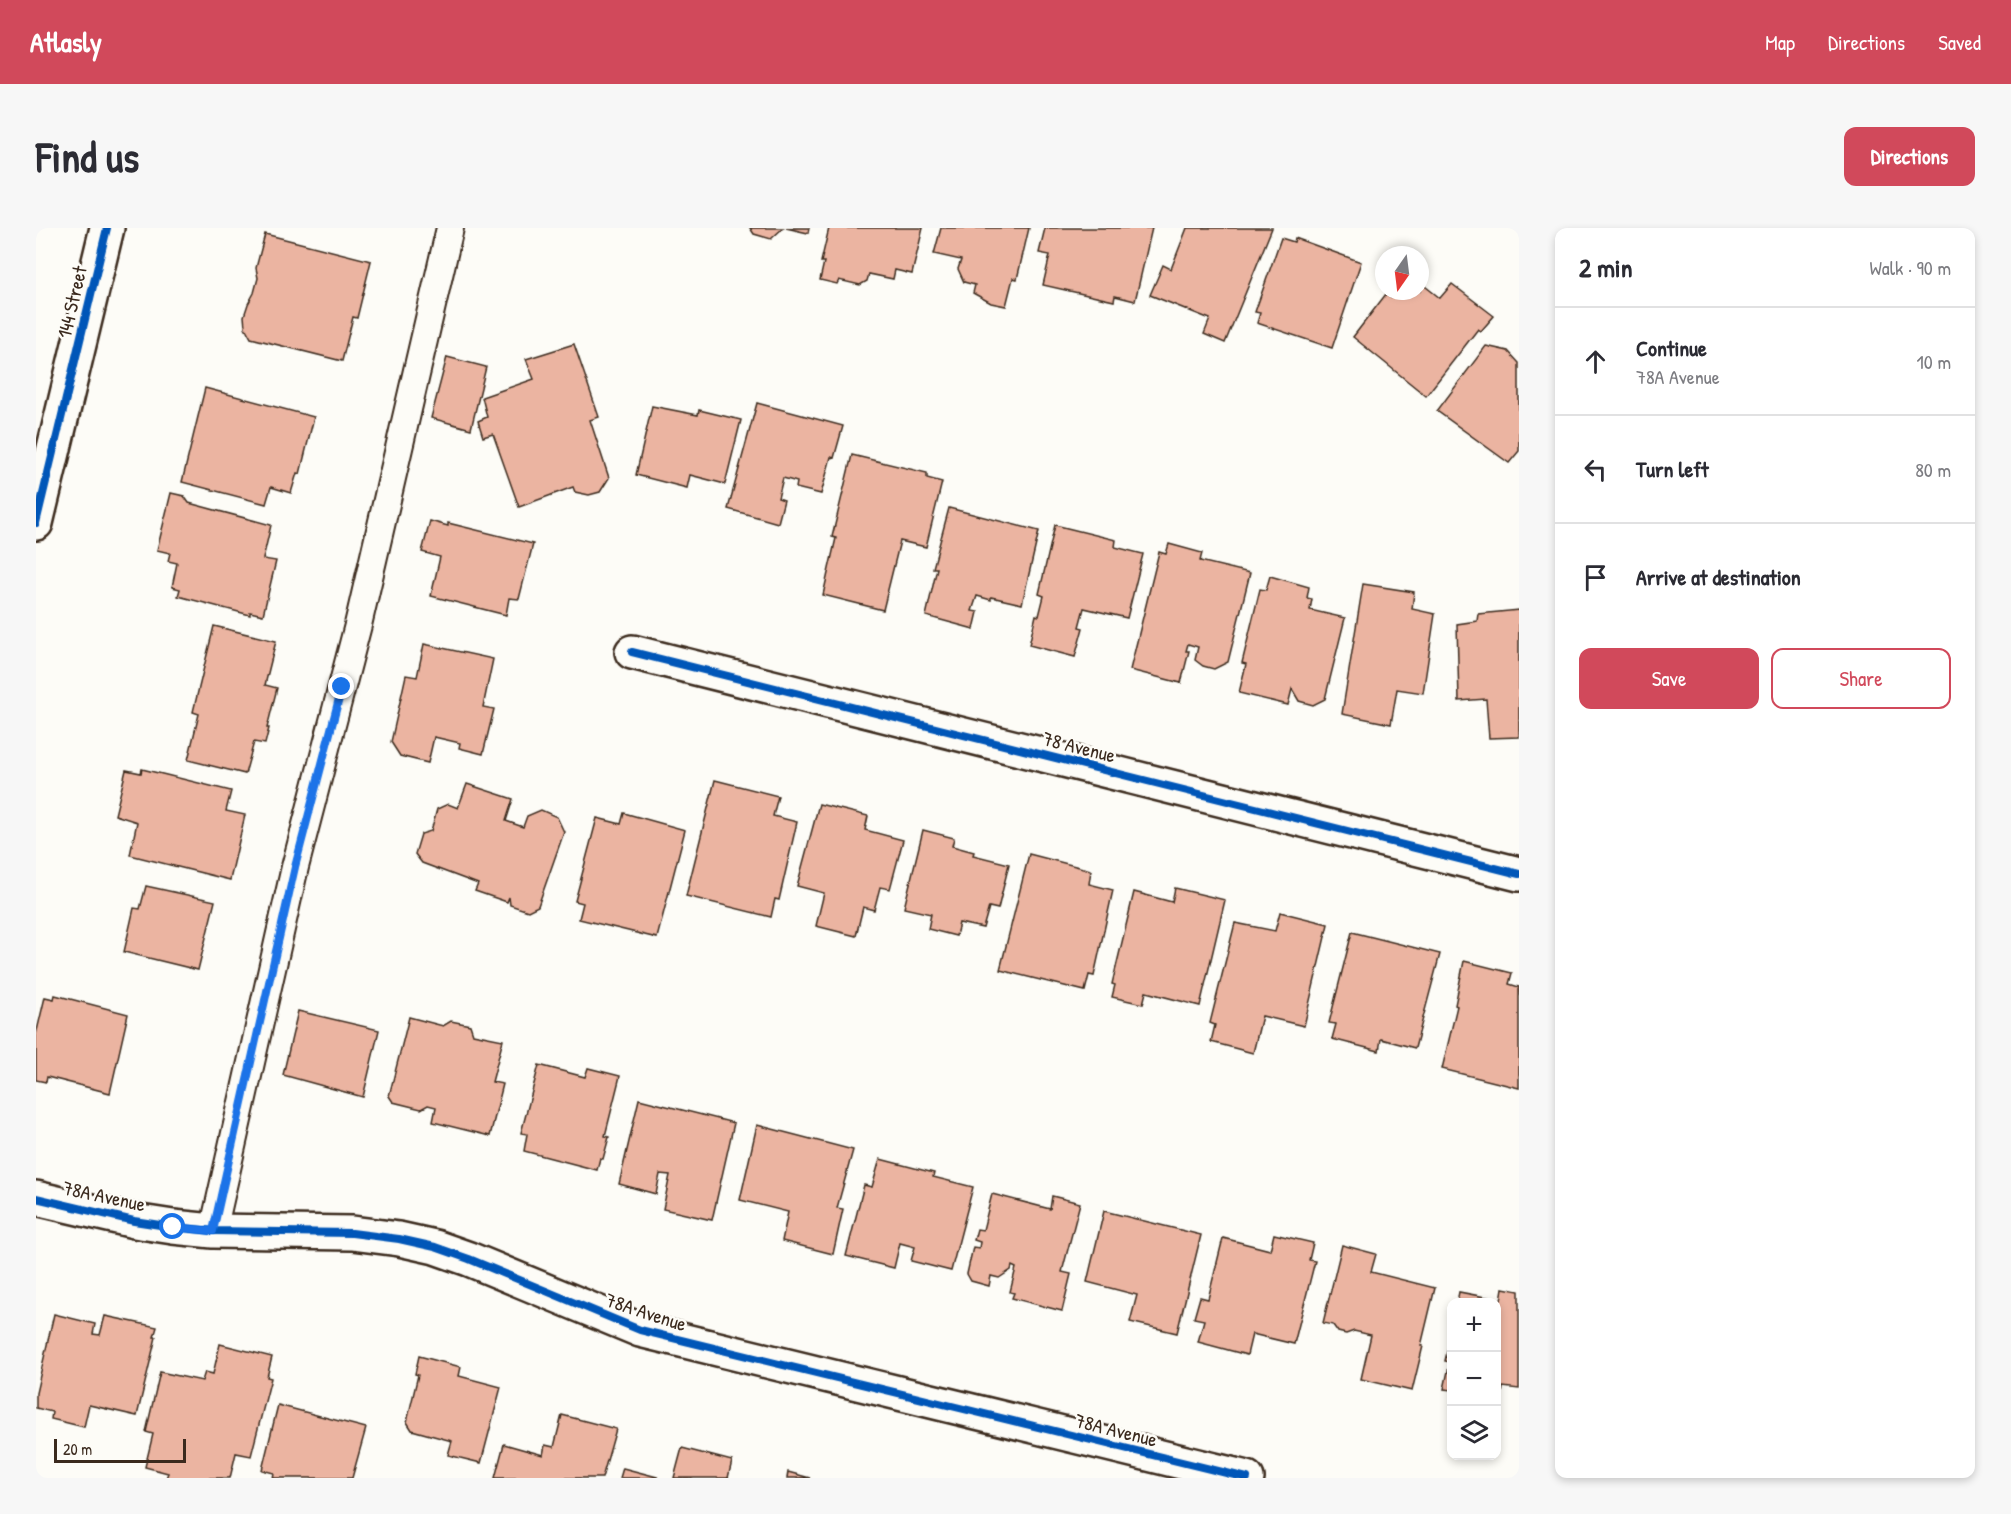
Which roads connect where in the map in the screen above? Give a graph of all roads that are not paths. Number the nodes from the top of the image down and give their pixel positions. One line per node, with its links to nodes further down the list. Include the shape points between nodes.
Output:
1 (107, 228): 3 (street, 144 Street)
2 (450, 228): 7 (lane, via 358,626 295,867)
3 (37, 515)
4 (632, 651): 5 (street, 78 Avenue)
5 (1519, 874)
6 (36, 1198): 7 (street, 78A Avenue, via 134,1221)
7 (213, 1231): 8 (street, 78A Avenue, via 352,1233 435,1247 640,1330)
8 (1169, 1469): 9 (street, 78A Avenue)
9 (1246, 1478)

